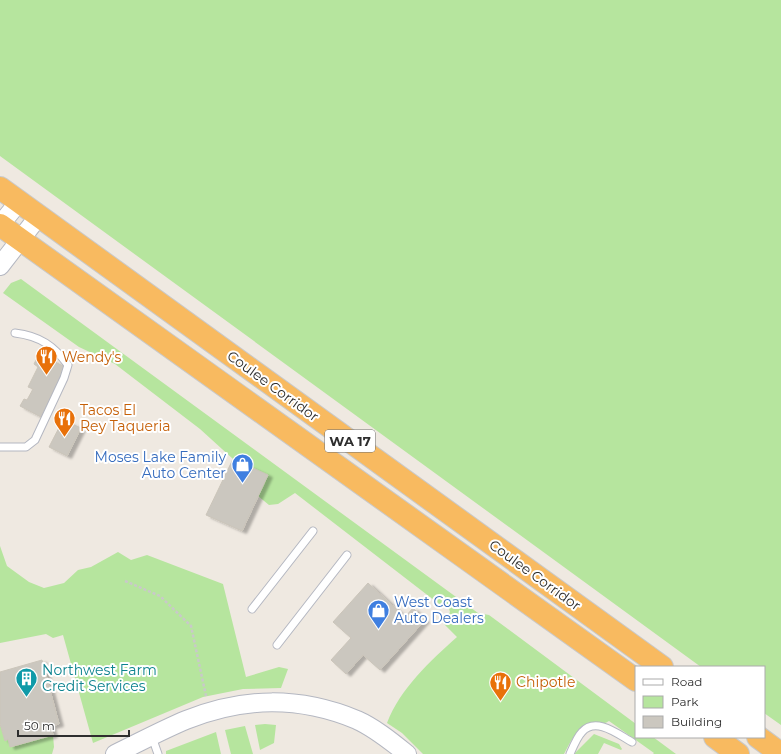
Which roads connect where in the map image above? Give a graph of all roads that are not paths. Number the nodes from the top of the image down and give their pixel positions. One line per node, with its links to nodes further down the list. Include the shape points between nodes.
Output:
1 (0, 188): 2 (highway, Coulee Corridor / WA 17)
2 (18, 203): 3 (highway, Coulee Corridor / WA 17); 4 (street)
3 (38, 217): 5 (street); 13 (highway, Coulee Corridor / WA 17)
4 (0, 225): 5 (highway, Coulee Corridor / WA 17)
5 (20, 240): 6 (street); 14 (highway, Coulee Corridor / WA 17)
6 (0, 266)
7 (15, 334): 8 (lane, via 32,335 59,352 68,365 35,440 26,447)
8 (0, 446)
9 (313, 531): 11 (lane)
10 (347, 555): 12 (lane)
11 (252, 609)
12 (277, 645)
13 (661, 666)
14 (635, 679)
15 (152, 736): 19 (street); 20 (lane); 21 (street, via 186,720 231,706 256,702 285,702 319,707 358,721)
16 (716, 738): 23 (highway)
17 (759, 738): 24 (highway)
18 (632, 742): 22 (lane, via 602,725 590,726 582,731)
19 (115, 754)
20 (158, 754)
21 (407, 754)
22 (570, 754)
23 (738, 754)
24 (781, 754)

